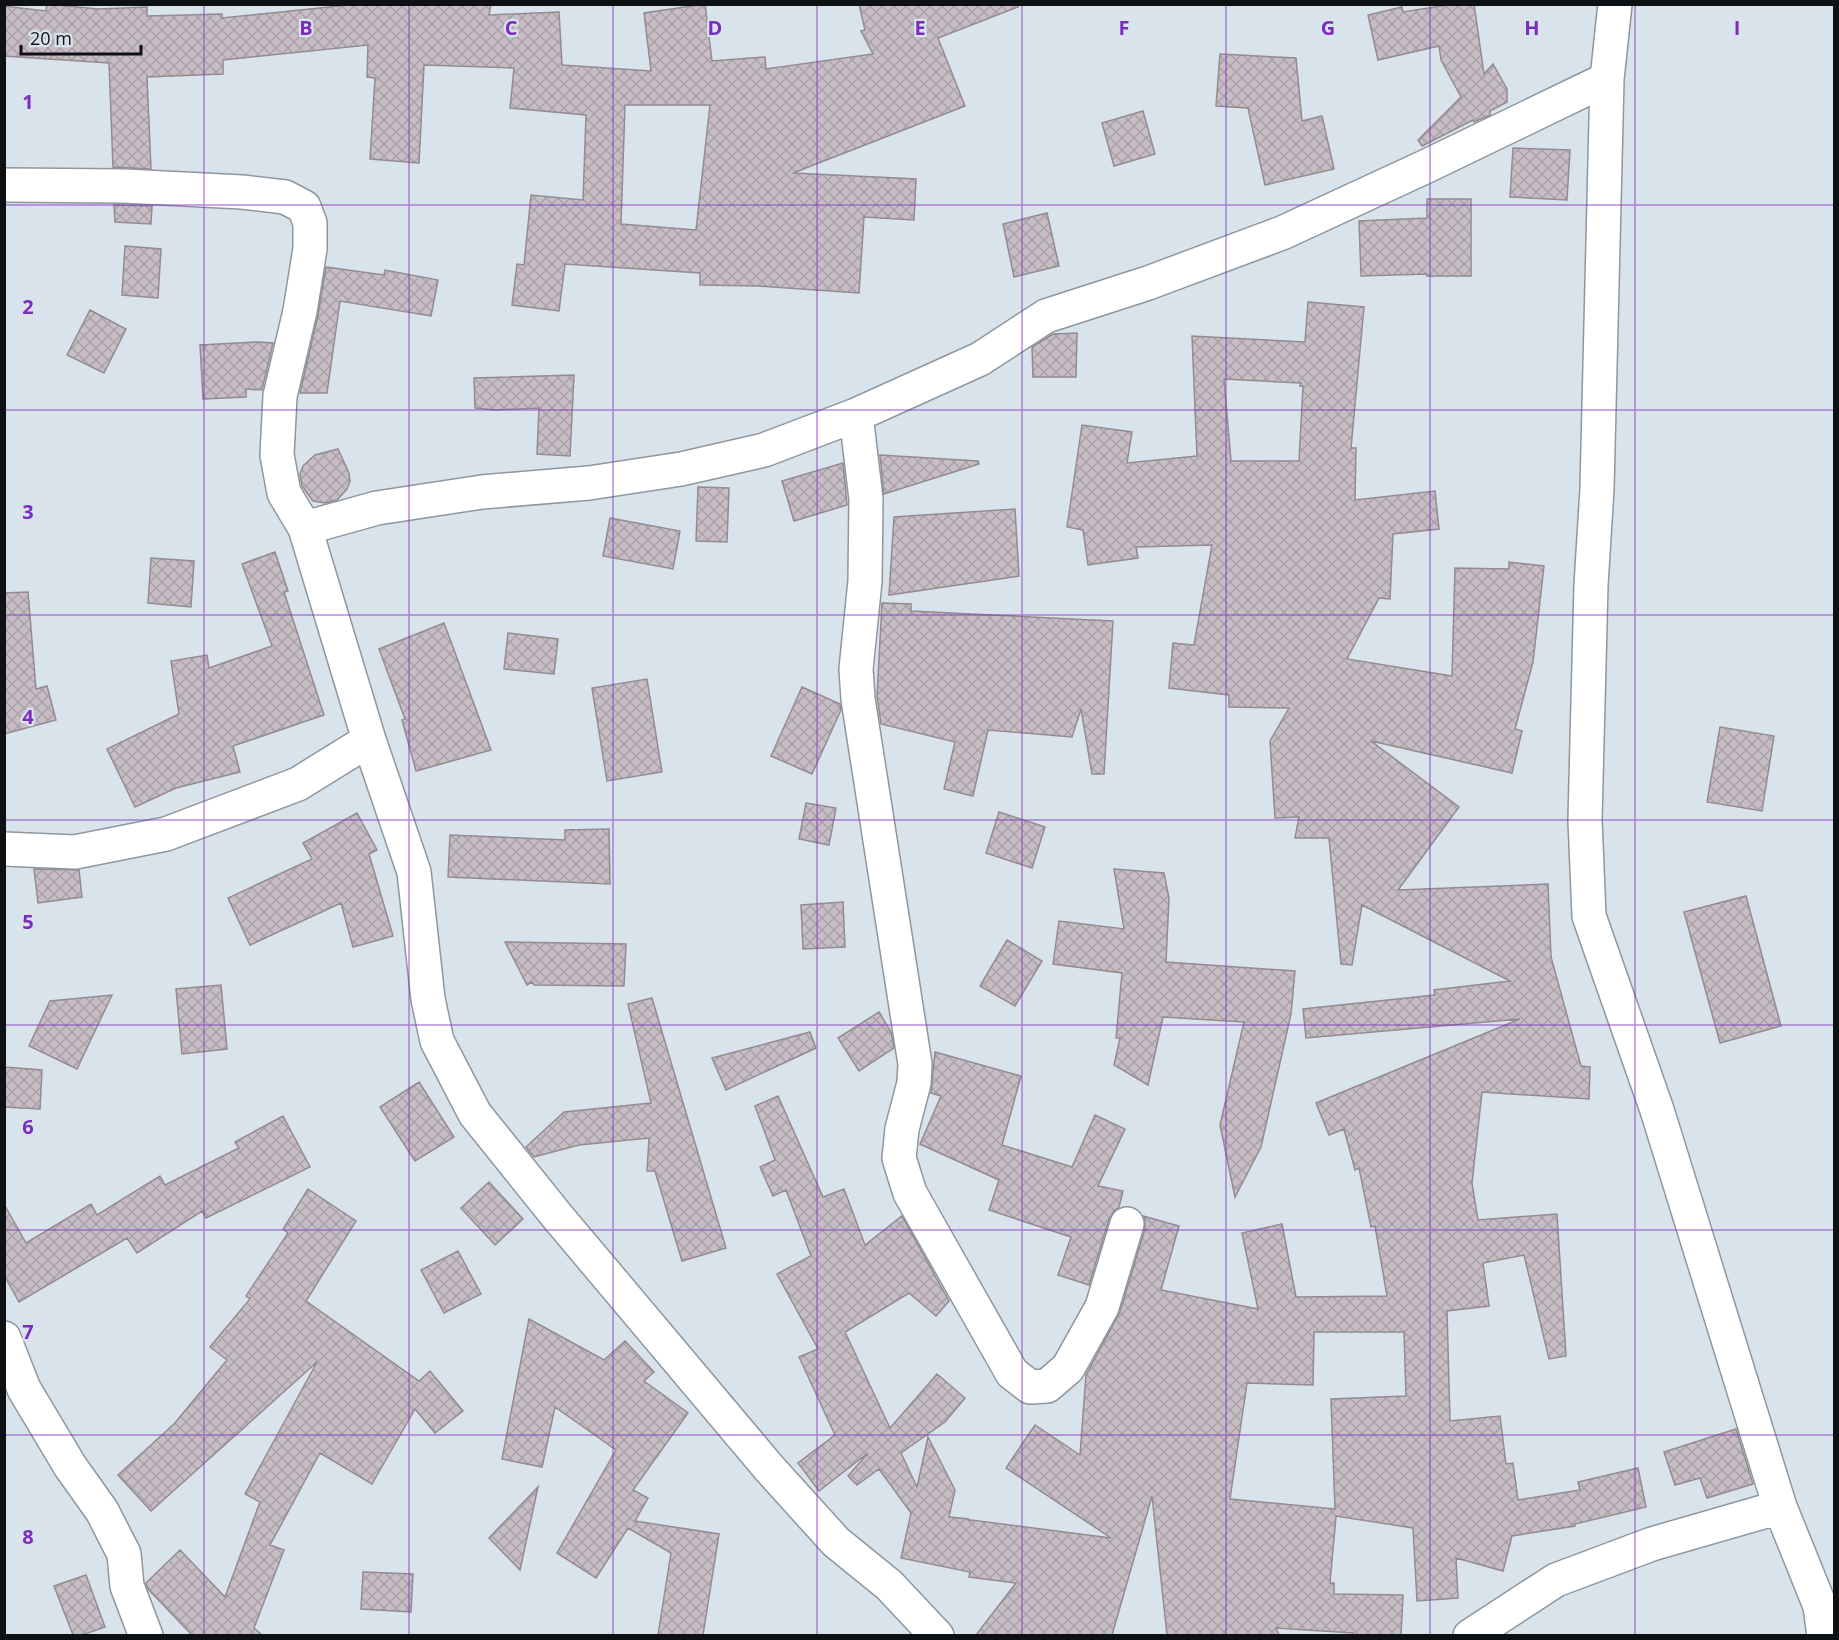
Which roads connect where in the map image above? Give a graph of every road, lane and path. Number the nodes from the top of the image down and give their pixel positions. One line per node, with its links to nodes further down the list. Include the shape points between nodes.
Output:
1 (1615, 4): 2 (street)
2 (1607, 79): 4 (street, via 1282,233 1046,316 980,359); 10 (street, via 1585,820 1589,916 1658,1110)
3 (4, 184): 5 (street, via 242,192 285,197 304,207 310,223 310,249 280,396 277,455 284,493)
4 (856, 415): 5 (street, via 764,450 681,469 389,506); 8 (street, via 866,499 865,581 856,669 858,699 915,1064 899,1158 910,1193 1012,1372 1030,1387 1047,1386 1068,1368 1102,1306)
5 (305, 528): 6 (street)
6 (369, 740): 7 (street, via 298,784 166,834 75,852); 12 (street, via 414,872 428,999 437,1041 475,1114 769,1468 836,1542 889,1585)
7 (4, 849)
8 (1127, 1224)
9 (4, 1338): 11 (street, via 24,1389 102,1511 124,1554 127,1586)
10 (1780, 1507): 13 (street, via 1652,1544 1556,1580); 14 (street, via 1820,1606)
11 (146, 1635)
12 (937, 1635)
13 (1470, 1635)
14 (1824, 1635)

